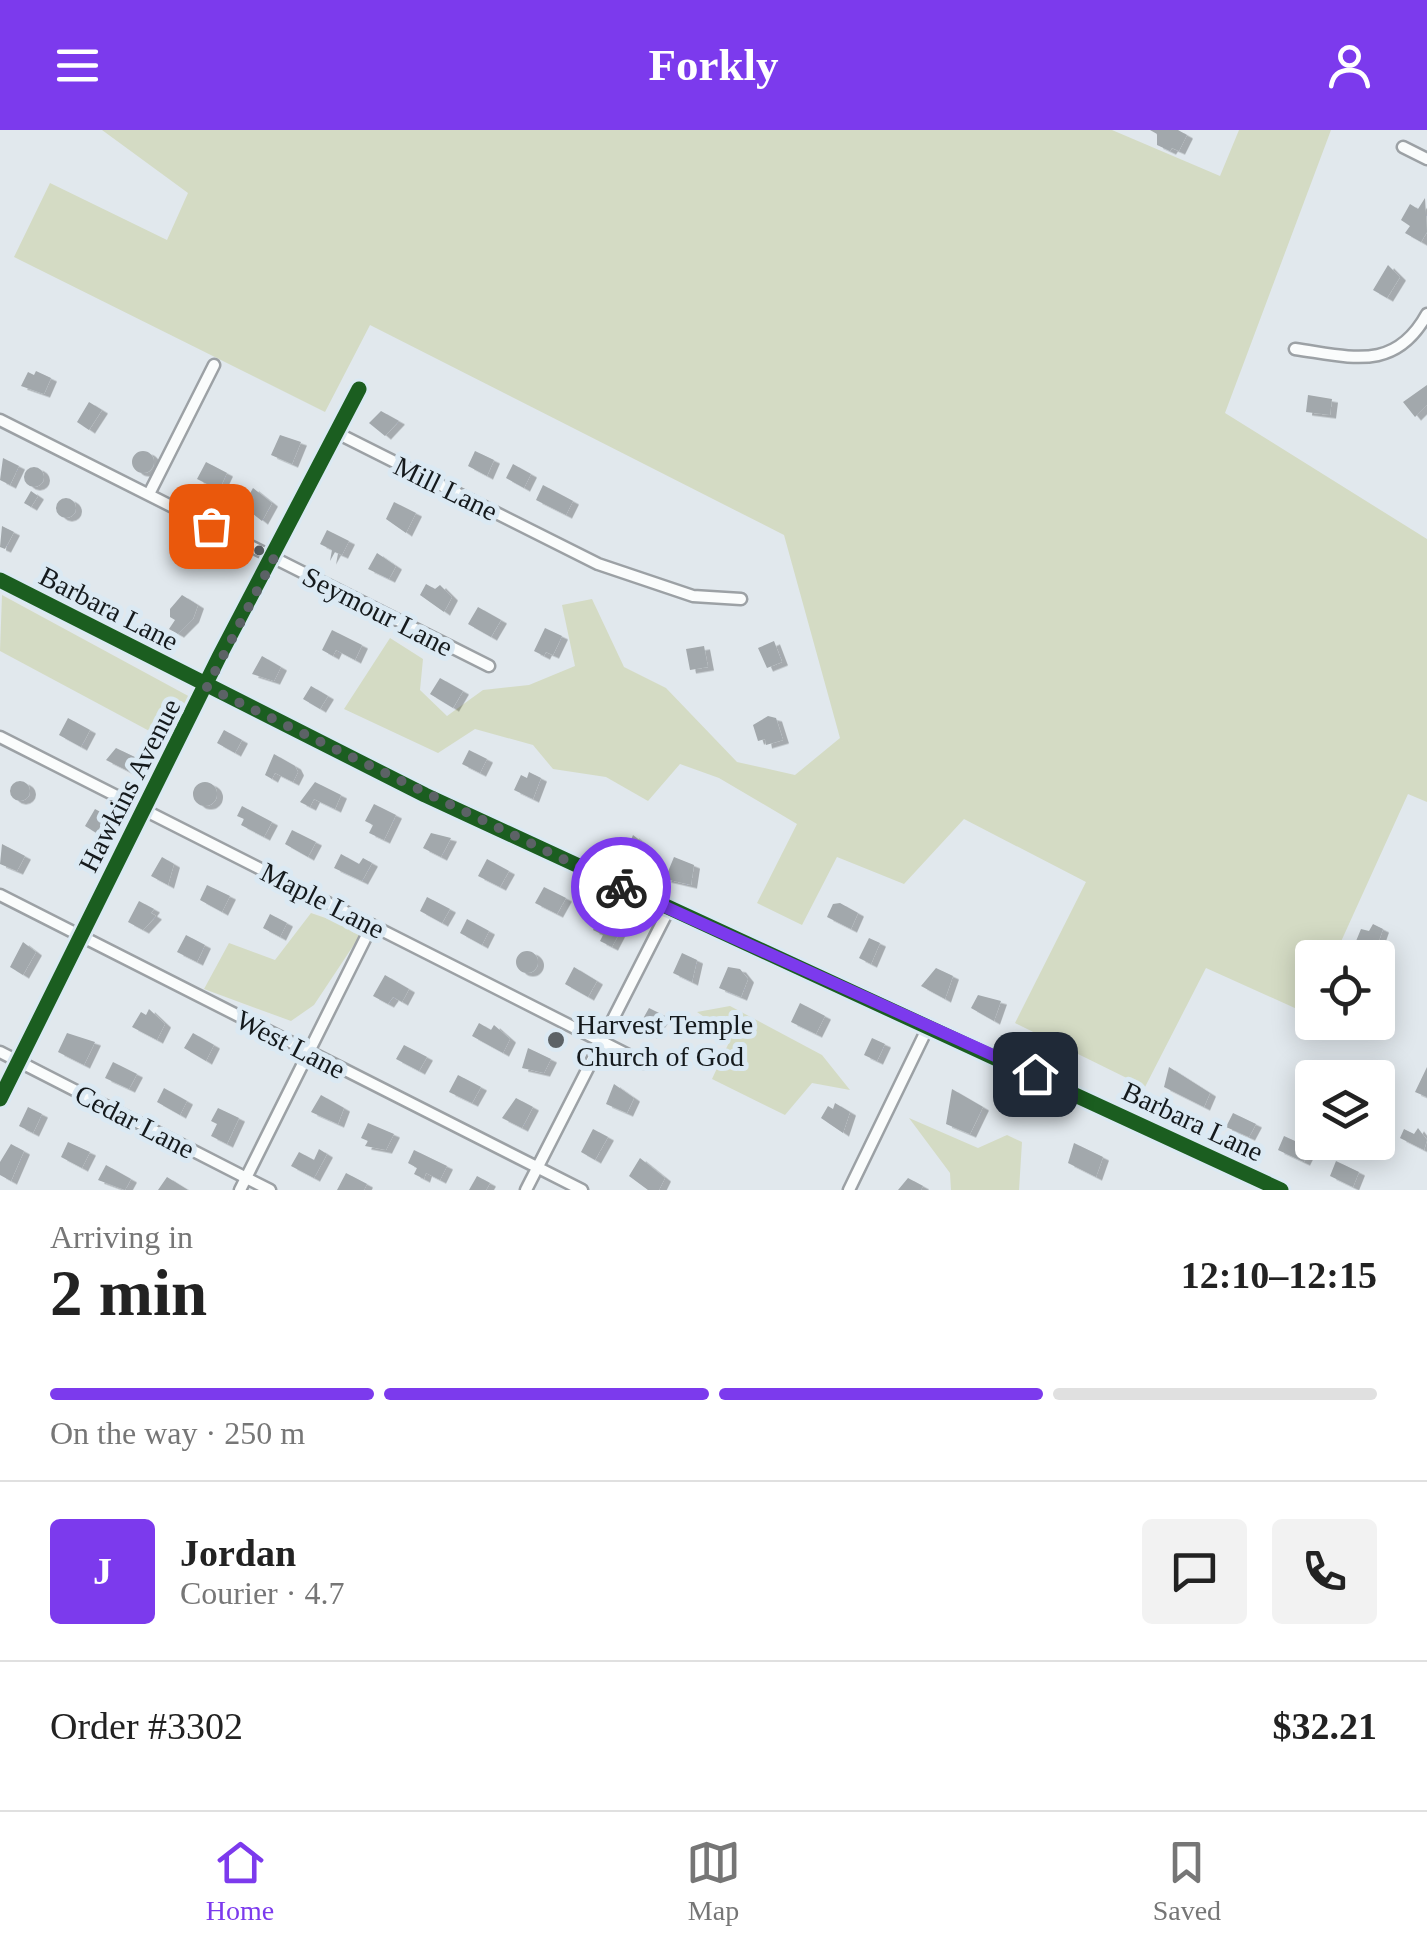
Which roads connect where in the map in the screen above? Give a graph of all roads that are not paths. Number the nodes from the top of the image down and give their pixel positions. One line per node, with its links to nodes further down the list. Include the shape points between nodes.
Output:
1 (1403, 146): 2 (street)
2 (1427, 159)
3 (1427, 314): 4 (street, via 1407,344 1382,357)
4 (1296, 349)
5 (214, 365): 9 (street)
6 (359, 389): 8 (street, Hawkins Avenue)
7 (0, 420): 9 (street, Seymour Lane)
8 (338, 434): 10 (street, Hawkins Avenue); 12 (street, Mill Lane, via 644,583)
9 (148, 494): 10 (street, Seymour Lane)
10 (274, 558): 13 (street, Seymour Lane); 14 (street, Hawkins Avenue)
11 (0, 580): 14 (street, Barbara Lane)
12 (741, 599)
13 (489, 666)
14 (207, 687): 16 (street, Hawkins Avenue); 18 (street, Barbara Lane)
15 (0, 737): 16 (street, Maple Lane)
16 (144, 808): 19 (street, Maple Lane); 20 (street, Hawkins Avenue)
17 (0, 895): 20 (street, West Lane)
18 (669, 909): 21 (street, Barbara Lane); 22 (street)
19 (372, 925): 22 (street, Maple Lane); 24 (street)
20 (80, 936): 24 (street, West Lane); 25 (street, Hawkins Avenue)
21 (929, 1025): 34 (street); 35 (street, Barbara Lane)
22 (600, 1041): 26 (street, Maple Lane); 28 (street)
23 (0, 1052): 25 (street, Cedar Lane)
24 (310, 1054): 28 (street, West Lane); 29 (street)
25 (19, 1062): 27 (street, Hawkins Avenue); 29 (street, Cedar Lane)
26 (644, 1063)
27 (0, 1099)
28 (538, 1168): 32 (street); 33 (street, West Lane)
29 (246, 1178): 30 (street); 31 (street, Cedar Lane)
30 (240, 1190)
31 (270, 1190)
32 (526, 1190)
33 (582, 1190)
34 (849, 1190)
35 (1282, 1190)

